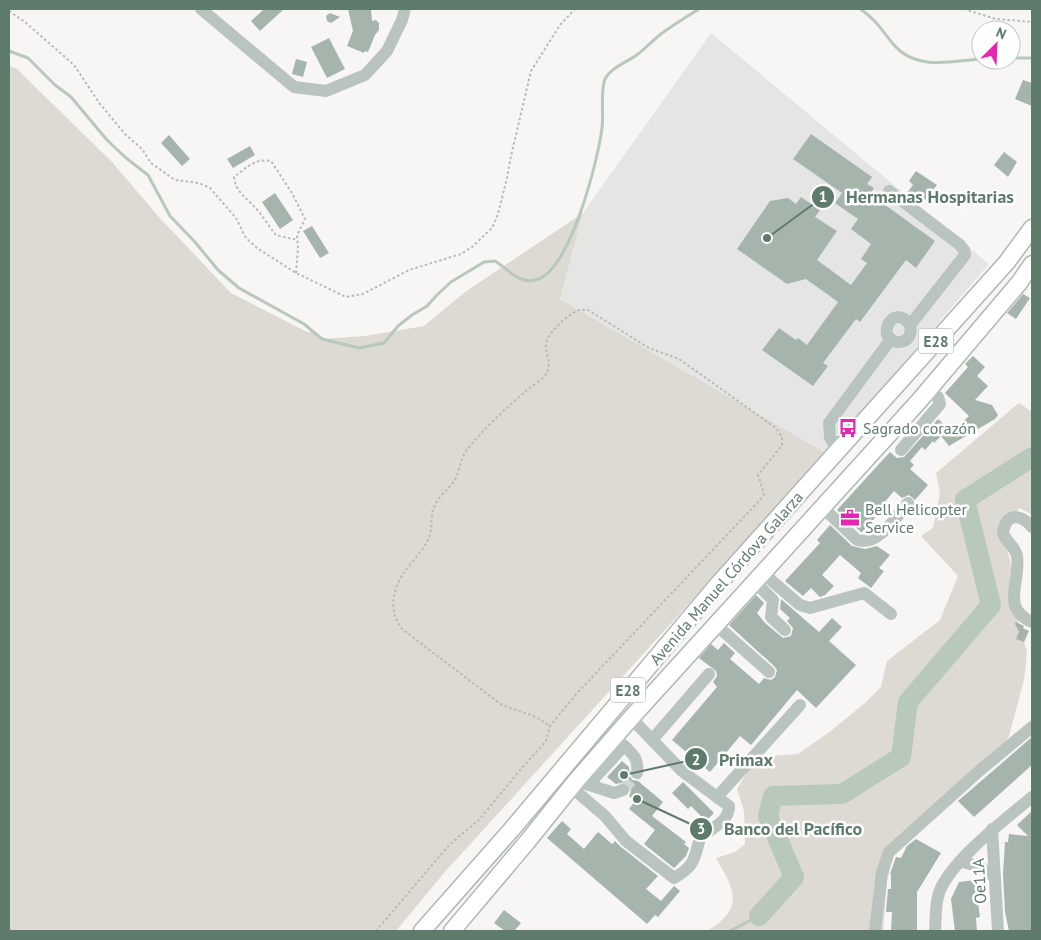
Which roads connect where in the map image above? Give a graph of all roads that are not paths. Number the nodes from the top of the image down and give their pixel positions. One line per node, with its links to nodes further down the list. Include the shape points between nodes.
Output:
1 (201, 9): 2 (street, via 294,87 326,91 364,75 387,51)
2 (405, 9)
3 (889, 191): 6 (street, via 960,245 965,255)
4 (1032, 228): 10 (main road, Avenida Manuel Córdova Galarza / E28, via 1006,262)
5 (1032, 264): 8 (main road, Avenida Manuel Córdova Galarza / E28)
6 (910, 325): 7 (street, via 906,340 896,342); 7 (street, via 902,318 891,319 886,329)
7 (890, 339): 10 (street, via 828,423 830,437)
8 (928, 390): 9 (street, via 938,397 940,404); 11 (main road, Avenida Manuel Córdova Galarza / E28)
9 (901, 450)
10 (838, 452): 11 (main road); 32 (main road, Avenida Manuel Córdova Galarza / E28, via 720,582)
11 (854, 474): 13 (main road, Avenida Manuel Córdova Galarza / E28)
12 (908, 503): 13 (street, via 882,534 862,541 856,540)
13 (822, 507): 15 (main road, Avenida Manuel Córdova Galarza / E28)
14 (1032, 528): 17 (street, via 1021,517 1013,517 1006,523 1003,533 1016,554 1018,564 1014,605)
15 (759, 577): 16 (street, via 772,581 800,605 810,608 864,593); 18 (main road, Avenida Manuel Córdova Galarza / E28); 19 (street, via 774,600 771,617)
16 (891, 614)
17 (1032, 622)
18 (715, 624): 20 (street); 23 (main road, Avenida Manuel Córdova Galarza / E28)
19 (785, 630)
20 (769, 672)
21 (709, 674): 25 (street)
22 (800, 704): 30 (street)
23 (631, 718): 25 (street); 26 (main road, Avenida Manuel Córdova Galarza / E28)
24 (1032, 727): 39 (street, via 889,852 882,872)
25 (652, 740): 30 (street, via 682,771)
26 (619, 742): 27 (street, via 637,758); 28 (main road, Avenida Manuel Córdova Galarza / E28)
27 (637, 774)
28 (579, 784): 29 (street, via 614,793); 30 (street, via 626,841 674,878 683,873 696,856 700,838 729,812 728,806); 34 (main road, Avenida Manuel Córdova Galarza / E28)
29 (623, 790)
30 (717, 797)
31 (1032, 797): 33 (street)
32 (512, 829): 34 (main road); 37 (main road, Avenida Manuel Córdova Galarza / E28)
33 (992, 829): 35 (street); 36 (street, Oe11A)
34 (527, 842): 38 (main road, Avenida Manuel Córdova Galarza / E28)
35 (960, 862): 36 (street, via 980,867); 40 (street, via 939,894)
36 (995, 877): 41 (street, Oe11A)
37 (422, 931)
38 (452, 931)
39 (875, 931)
40 (935, 931)
41 (998, 931)

